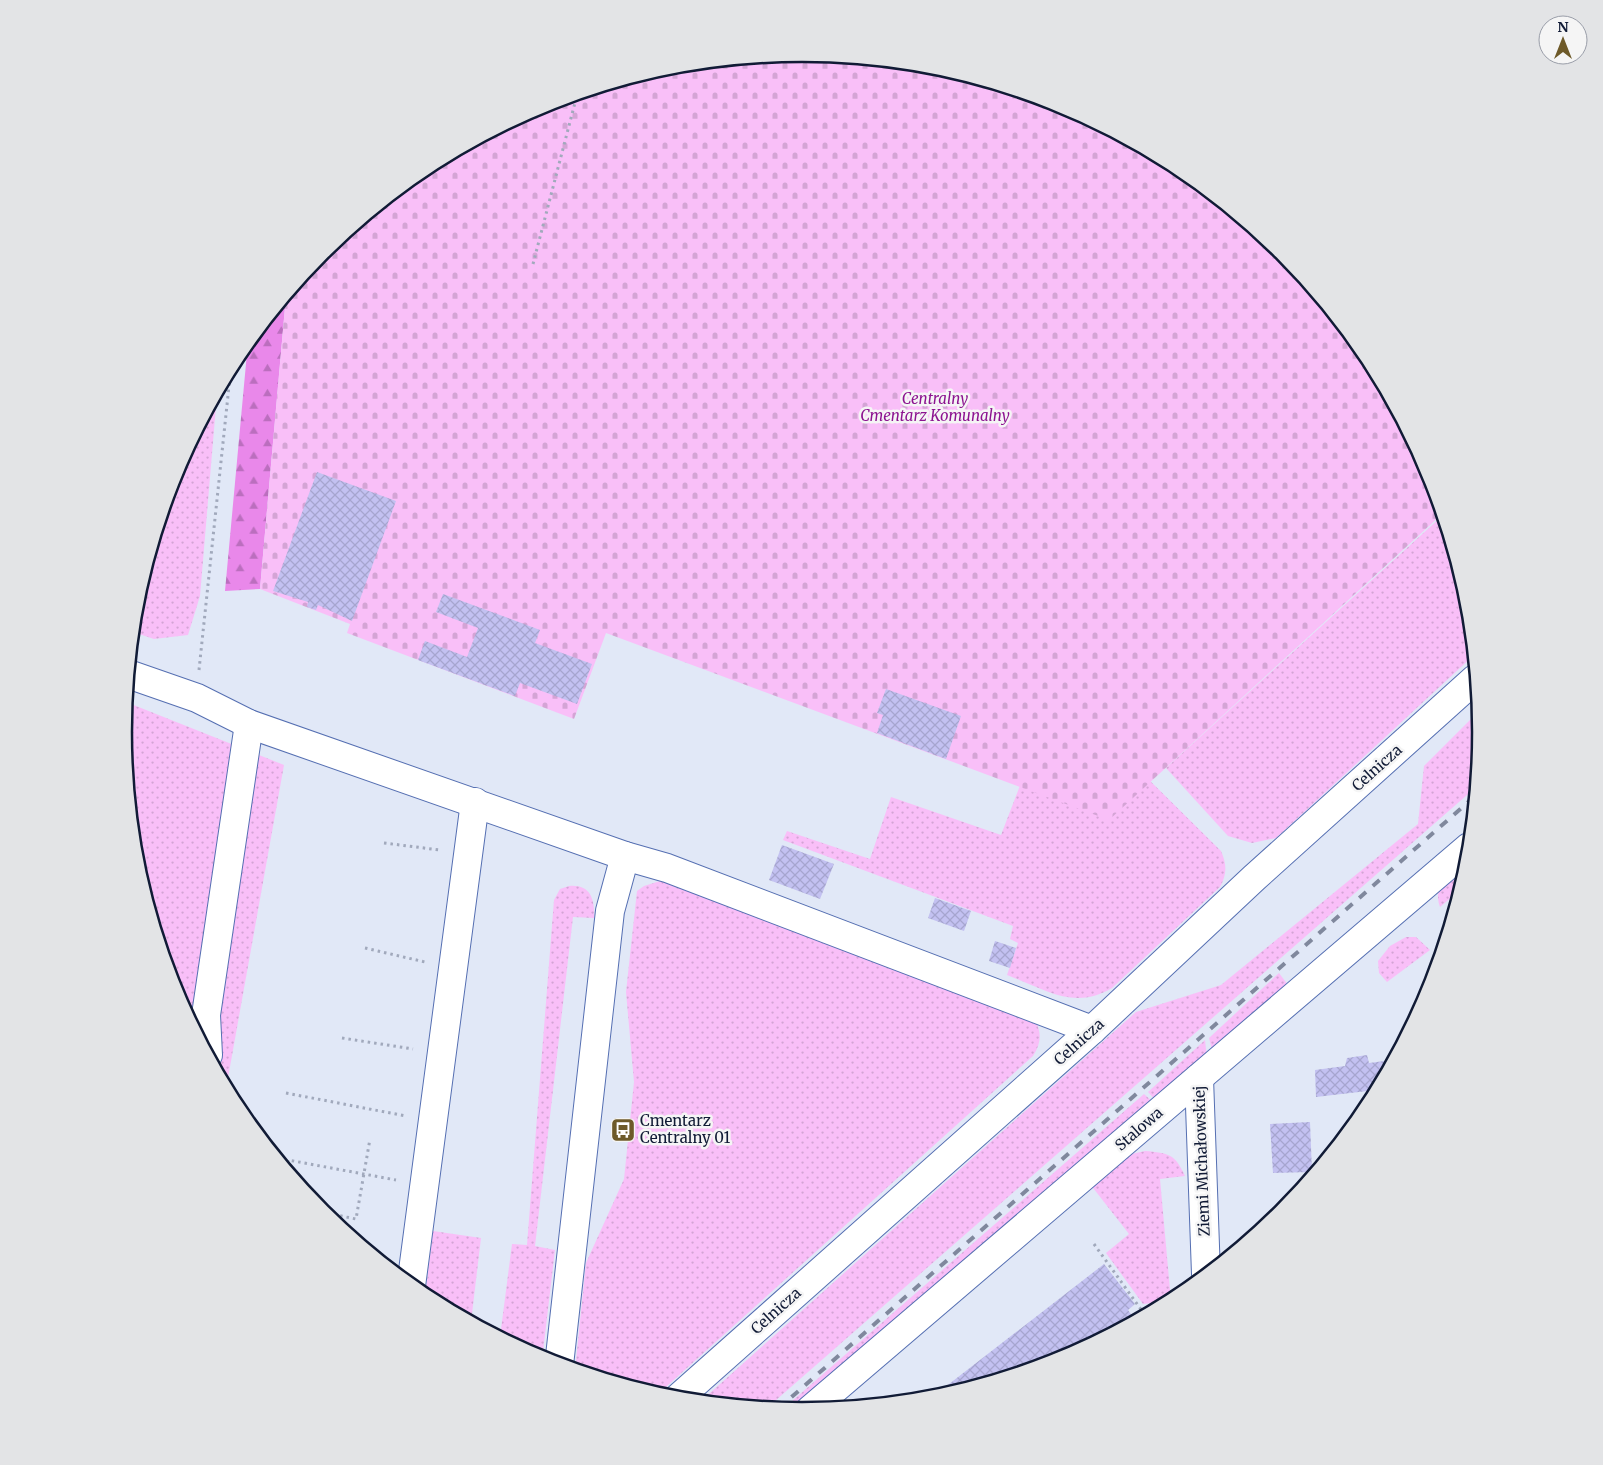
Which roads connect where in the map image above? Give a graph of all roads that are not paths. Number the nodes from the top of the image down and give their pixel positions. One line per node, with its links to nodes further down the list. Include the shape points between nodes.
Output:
1 (134, 676): 3 (street, via 196,698)
2 (1470, 684): 7 (street, Celnicza, via 1254,878)
3 (250, 724): 4 (street); 8 (street, via 206,1015)
4 (475, 802): 6 (street); 11 (street)
5 (1460, 854): 9 (street, Stalowa)
6 (626, 856): 7 (street, via 667,868); 12 (street, via 610,911)
7 (1092, 1030): 13 (street, Celnicza)
8 (207, 1041)
9 (1199, 1078): 10 (street, Ziemi Michałowskiej); 14 (street, Stalowa)
10 (1206, 1266)
11 (412, 1277)
12 (560, 1357)
13 (685, 1392)
14 (820, 1402)

